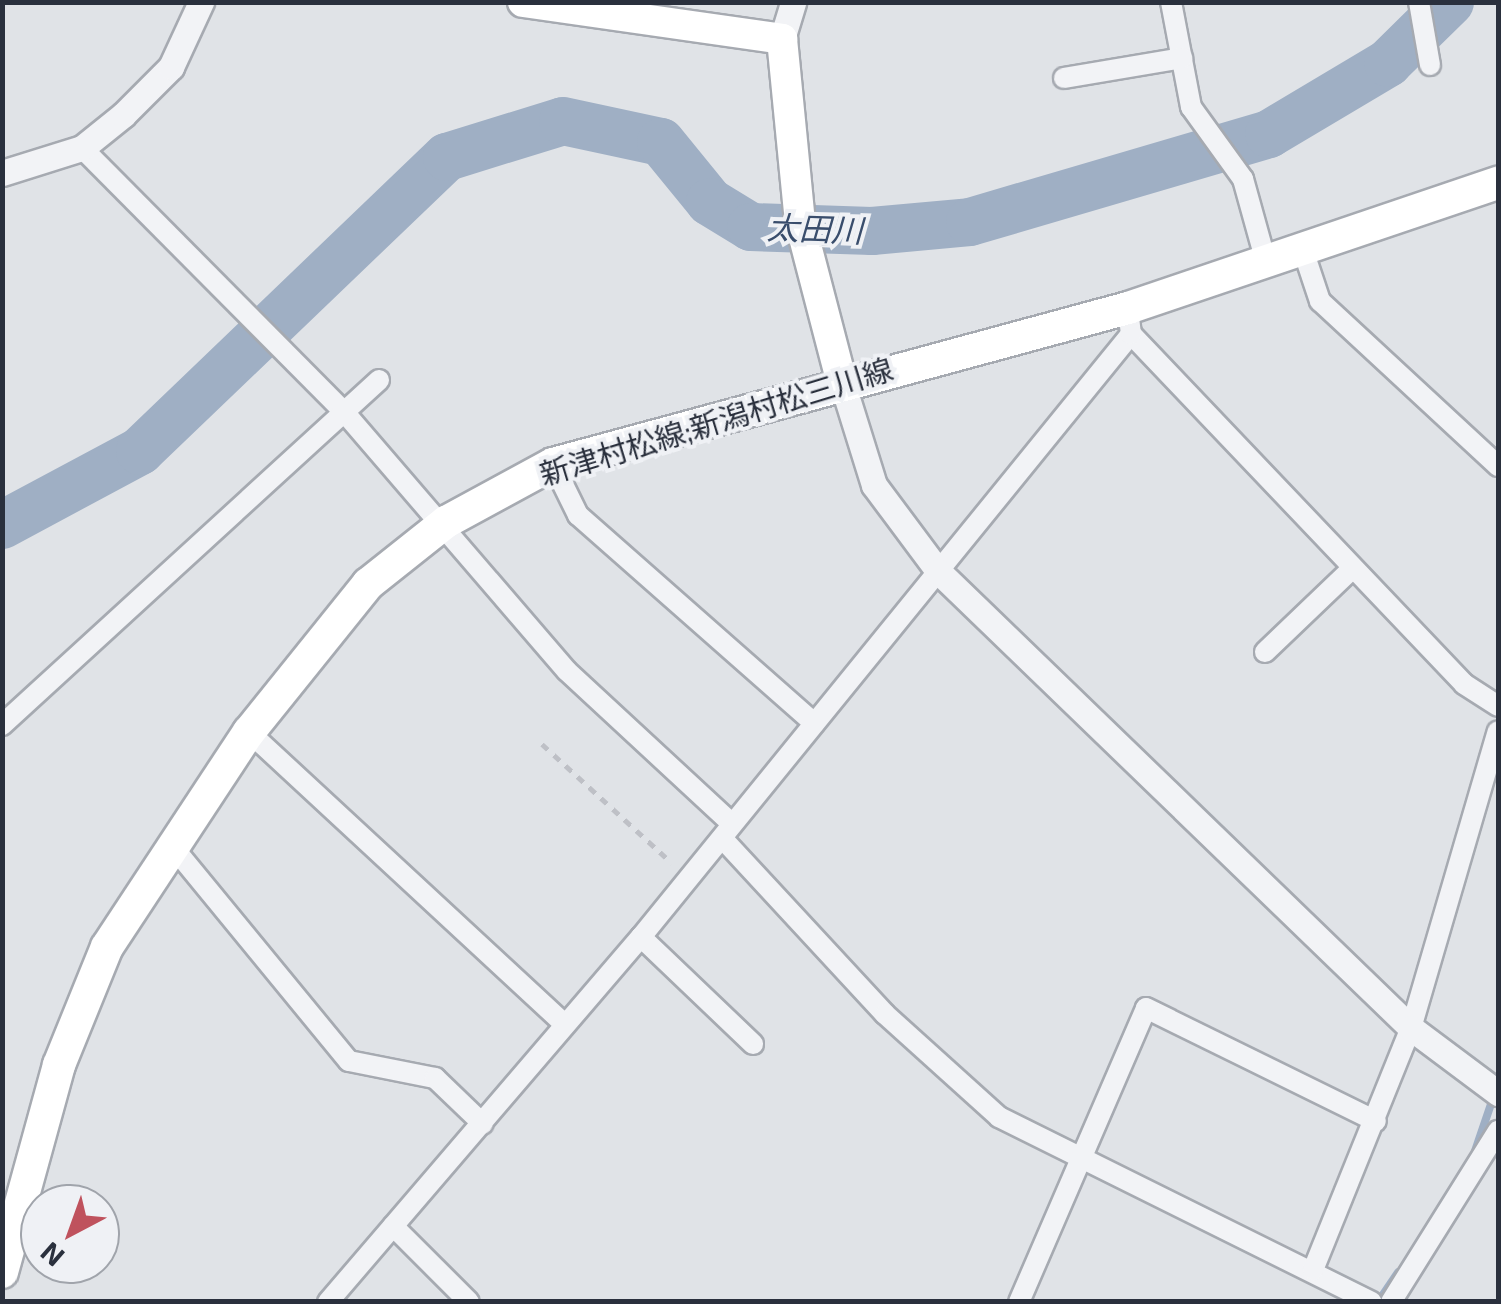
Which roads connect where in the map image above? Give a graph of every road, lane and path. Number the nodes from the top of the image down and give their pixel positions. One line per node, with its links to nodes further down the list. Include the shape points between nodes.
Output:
1 (200, 2): 10 (street, via 170,67)
2 (523, 2): 6 (main road)
3 (793, 2): 6 (street)
4 (1170, 2): 7 (street)
5 (1419, 2): 8 (street)
6 (782, 40): 16 (main road, via 800,222)
7 (1182, 58): 9 (street); 14 (street, via 1191,106 1244,179)
8 (1430, 65)
9 (1064, 78)
10 (82, 148): 11 (street); 18 (street, via 215,290)
11 (2, 172)
12 (1498, 182): 13 (main road, 新津村松線;新潟村松三川線)
13 (1303, 250): 14 (main road, 新津村松線;新潟村松三川線); 20 (street, via 1320,301)
14 (1266, 262): 15 (main road, 新津村松線;新潟村松三川線)
15 (1129, 321): 16 (main road, 新津村松線;新潟村松三川線); 22 (street); 23 (street)
16 (841, 379): 19 (main road, 新津村松線;新潟村松三川線); 23 (street, via 874,485)
17 (380, 380): 18 (street)
18 (338, 406): 21 (street); 27 (street)
19 (553, 464): 21 (main road, 新津村松線;新潟村松三川線); 26 (street, via 578,515)
20 (1498, 466)
21 (446, 522): 29 (main road, 新津村松線;新潟村松三川線, via 368,584); 31 (street, via 567,671)
22 (1352, 569): 24 (street); 25 (street, via 1464,684)
23 (938, 571): 26 (street); 36 (street)
24 (1265, 652)
25 (1498, 706)
26 (814, 723): 31 (street)
27 (2, 726)
28 (1498, 731): 36 (street)
29 (249, 732): 32 (main road, 新津村松線;新潟村松三川線); 35 (street)
30 (542, 744): 33 (path)
31 (727, 831): 33 (street); 42 (street, via 885,1014 999,1117)
32 (173, 847): 40 (street, via 349,1061 435,1078); 45 (main road, 新津村松線;新潟村松三川線, via 107,948 59,1066)
33 (689, 878): 34 (street)
34 (642, 937): 35 (street); 37 (street)
35 (564, 1024): 40 (street)
36 (1411, 1028): 38 (street); 39 (street)
37 (753, 1044)
38 (1498, 1093)
39 (1376, 1122): 42 (street, via 1146,1008); 44 (street)
40 (483, 1124): 43 (street)
41 (1498, 1130): 50 (street)
42 (1082, 1160): 44 (street); 48 (street)
43 (393, 1226): 46 (street); 47 (street)
44 (1313, 1270): 49 (street)
45 (2, 1272)
46 (328, 1302)
47 (468, 1302)
48 (1019, 1302)
49 (1372, 1302)
50 (1390, 1302)

